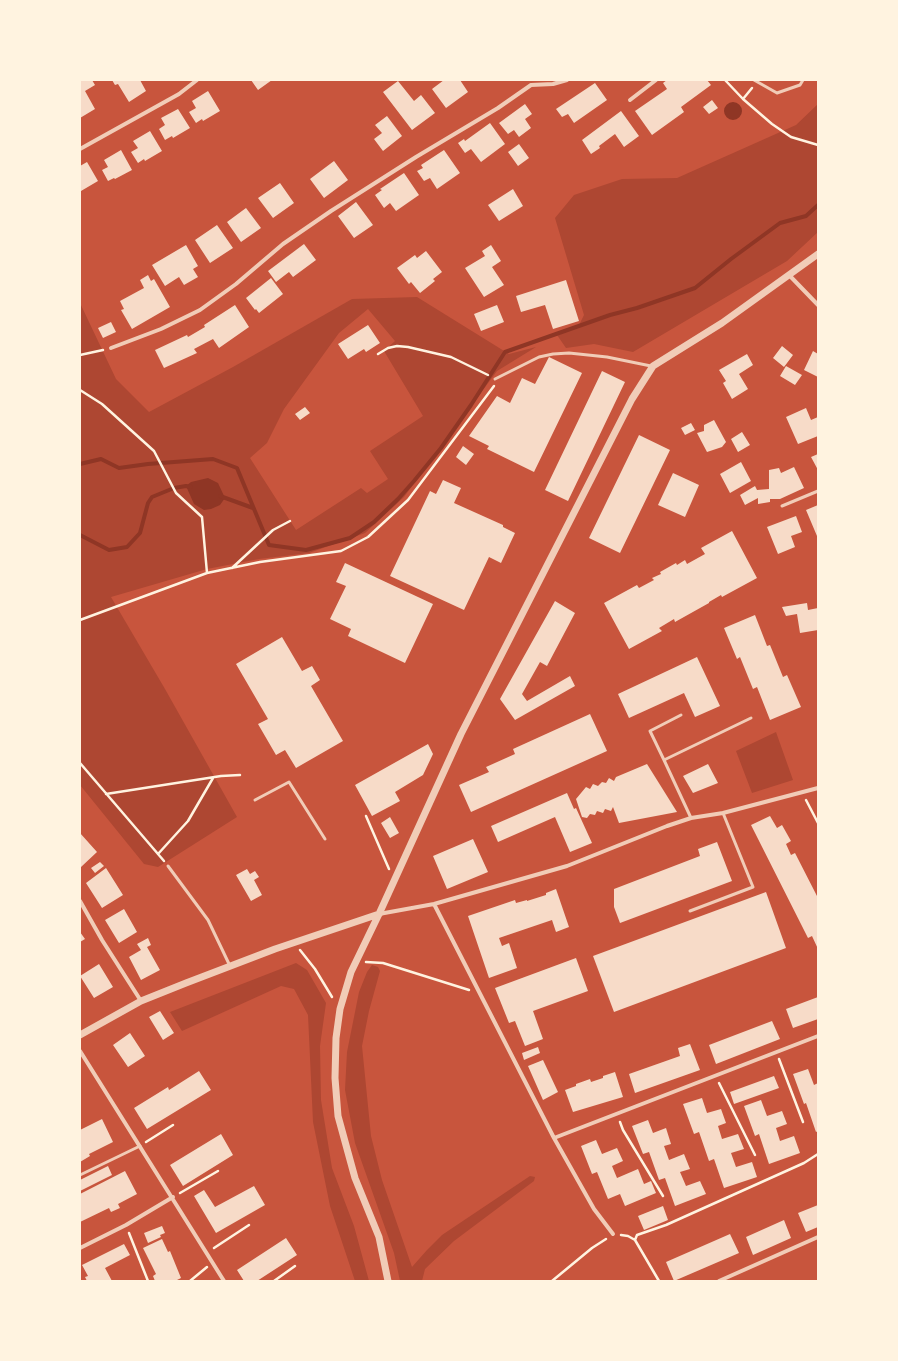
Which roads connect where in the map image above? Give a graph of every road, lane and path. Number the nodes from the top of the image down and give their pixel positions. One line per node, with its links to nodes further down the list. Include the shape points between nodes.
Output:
1 (197, 80): 12 (street, via 179,94)
2 (527, 80): 8 (street)
3 (567, 80): 8 (street, via 553,84)
4 (656, 80): 10 (street)
5 (725, 80): 9 (path)
6 (803, 80): 7 (lane, via 800,85 777,93)
7 (755, 81): 9 (path)
8 (531, 85): 16 (street, via 283,244 236,284 200,310)
9 (743, 99): 11 (path, via 791,137)
10 (630, 100)
11 (818, 145)
12 (80, 149)
13 (818, 254): 14 (street)
14 (789, 276): 15 (street); 19 (street, via 722,323)
15 (818, 305)
16 (112, 348): 18 (path)
17 (378, 354): 20 (path, via 388,348 408,347 451,357)
18 (80, 355)
19 (653, 366): 21 (lane, via 607,357 553,354 539,357); 46 (street, via 632,399 461,734)
20 (480, 370)
21 (495, 380): 26 (path, via 494,386 408,500 368,536 341,551)
22 (80, 390): 27 (path, via 102,404 154,451 176,493 202,517)
23 (818, 491): 24 (lane)
24 (782, 506)
25 (290, 521): 26 (path, via 273,530)
26 (232, 568): 27 (path)
27 (207, 573): 28 (path)
28 (80, 620)
29 (681, 715): 31 (lane, via 650,731)
30 (751, 718): 31 (lane)
31 (664, 760): 41 (lane)
32 (80, 763): 37 (path)
33 (240, 775): 34 (path)
34 (214, 778): 37 (path); 44 (path, via 188,821)
35 (818, 788): 36 (street)
36 (802, 793): 39 (street); 42 (path)
37 (106, 794): 44 (path)
38 (255, 800): 43 (lane, via 289,782)
39 (723, 813): 41 (street); 49 (lane, via 753,887)
40 (366, 816): 46 (path)
41 (691, 818): 48 (street, via 567,866)
42 (818, 823)
43 (325, 839)
44 (158, 854): 45 (path)
45 (168, 866): 53 (lane, via 208,920)
46 (394, 880): 50 (street)
47 (80, 901): 55 (street)
48 (434, 904): 50 (street); 54 (street)
49 (690, 911)
50 (379, 914): 51 (street); 52 (street)
51 (295, 943): 53 (street); 56 (path)
52 (356, 961): 54 (path, via 383,963); 56 (street)
53 (230, 966): 55 (street)
54 (479, 993): 65 (street)
55 (141, 1002): 57 (street)
56 (340, 1009): 86 (street, via 335,1058 338,1116 355,1178 378,1237)
57 (80, 1035)
58 (818, 1036): 60 (street)
59 (80, 1050): 66 (street)
60 (777, 1052): 61 (street); 62 (path)
61 (715, 1075): 65 (street); 68 (path)
62 (803, 1122)
63 (173, 1125): 66 (path)
64 (624, 1130): 71 (path)
65 (554, 1138): 75 (street, via 594,1209)
66 (140, 1146): 70 (lane); 72 (street)
67 (818, 1154): 77 (path, via 804,1163 666,1225 637,1235)
68 (755, 1155)
69 (218, 1171): 72 (path)
70 (80, 1174)
71 (663, 1196)
72 (173, 1197): 73 (street); 79 (street)
73 (126, 1225): 78 (street); 82 (path)
74 (248, 1225): 79 (path)
75 (613, 1234): 77 (path, via 628,1236); 87 (path)
76 (818, 1237): 89 (street)
77 (635, 1240): 88 (path)
78 (80, 1248)
79 (208, 1253): 80 (street)
80 (212, 1262): 83 (path); 84 (street)
81 (295, 1266): 85 (path)
82 (148, 1281)
83 (190, 1281)
84 (224, 1281)
85 (274, 1281)
86 (388, 1281)
87 (552, 1281)
88 (659, 1281)
89 (719, 1281)

